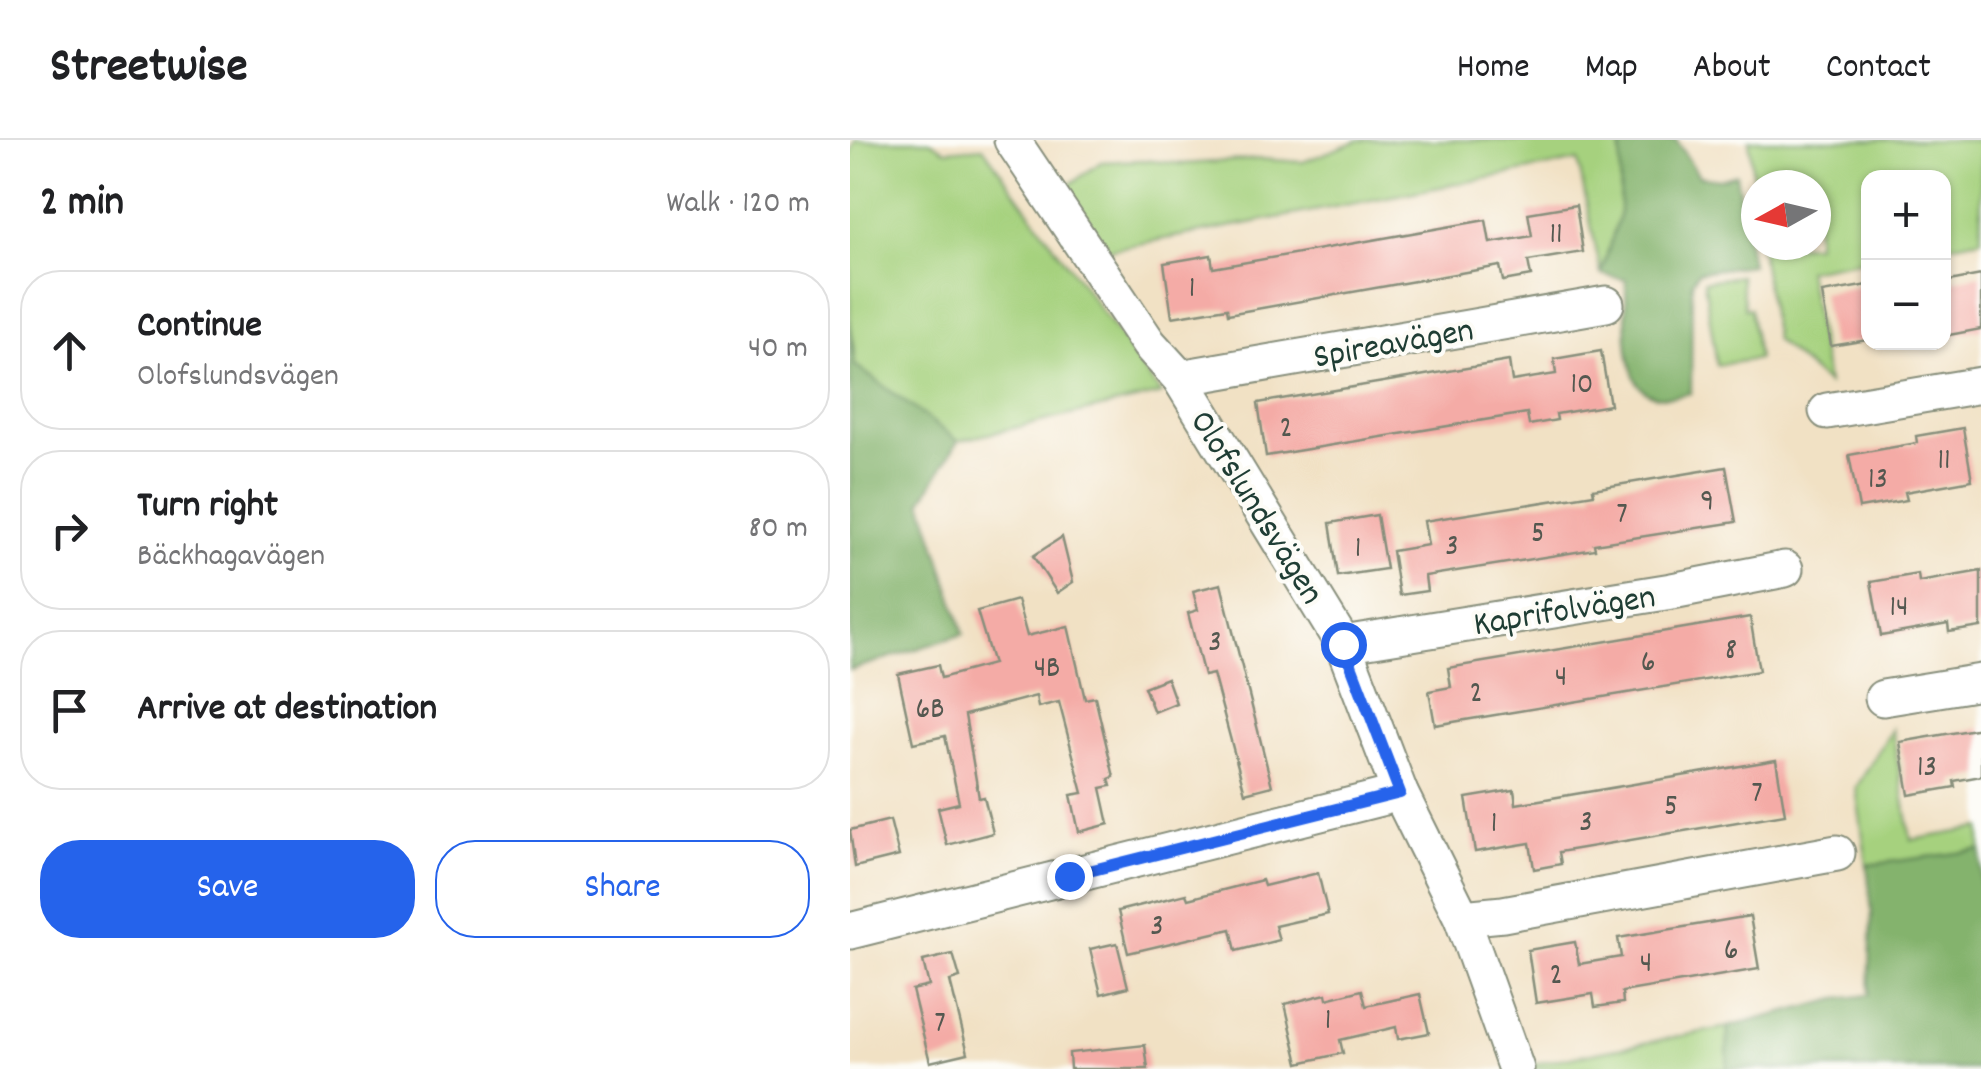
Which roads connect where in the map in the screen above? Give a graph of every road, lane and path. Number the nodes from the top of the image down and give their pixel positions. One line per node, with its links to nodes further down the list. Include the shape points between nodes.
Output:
1 (1026, 145): 3 (street, Olofslundsvägen, via 1150,344)
2 (1606, 304): 3 (street, Spireavägen)
3 (1180, 378): 7 (street, Olofslundsvägen)
4 (1981, 385): 5 (street)
5 (1827, 411)
6 (1785, 569): 7 (street, Kaprifolvägen)
7 (1343, 644): 10 (street, Olofslundsvägen)
8 (1981, 682): 9 (street)
9 (1883, 698)
10 (1400, 793): 12 (street, Olofslundsvägen); 13 (street)
11 (1836, 854): 12 (street)
12 (1462, 918): 14 (street, Olofslundsvägen)
13 (850, 932)
14 (1516, 1069)

